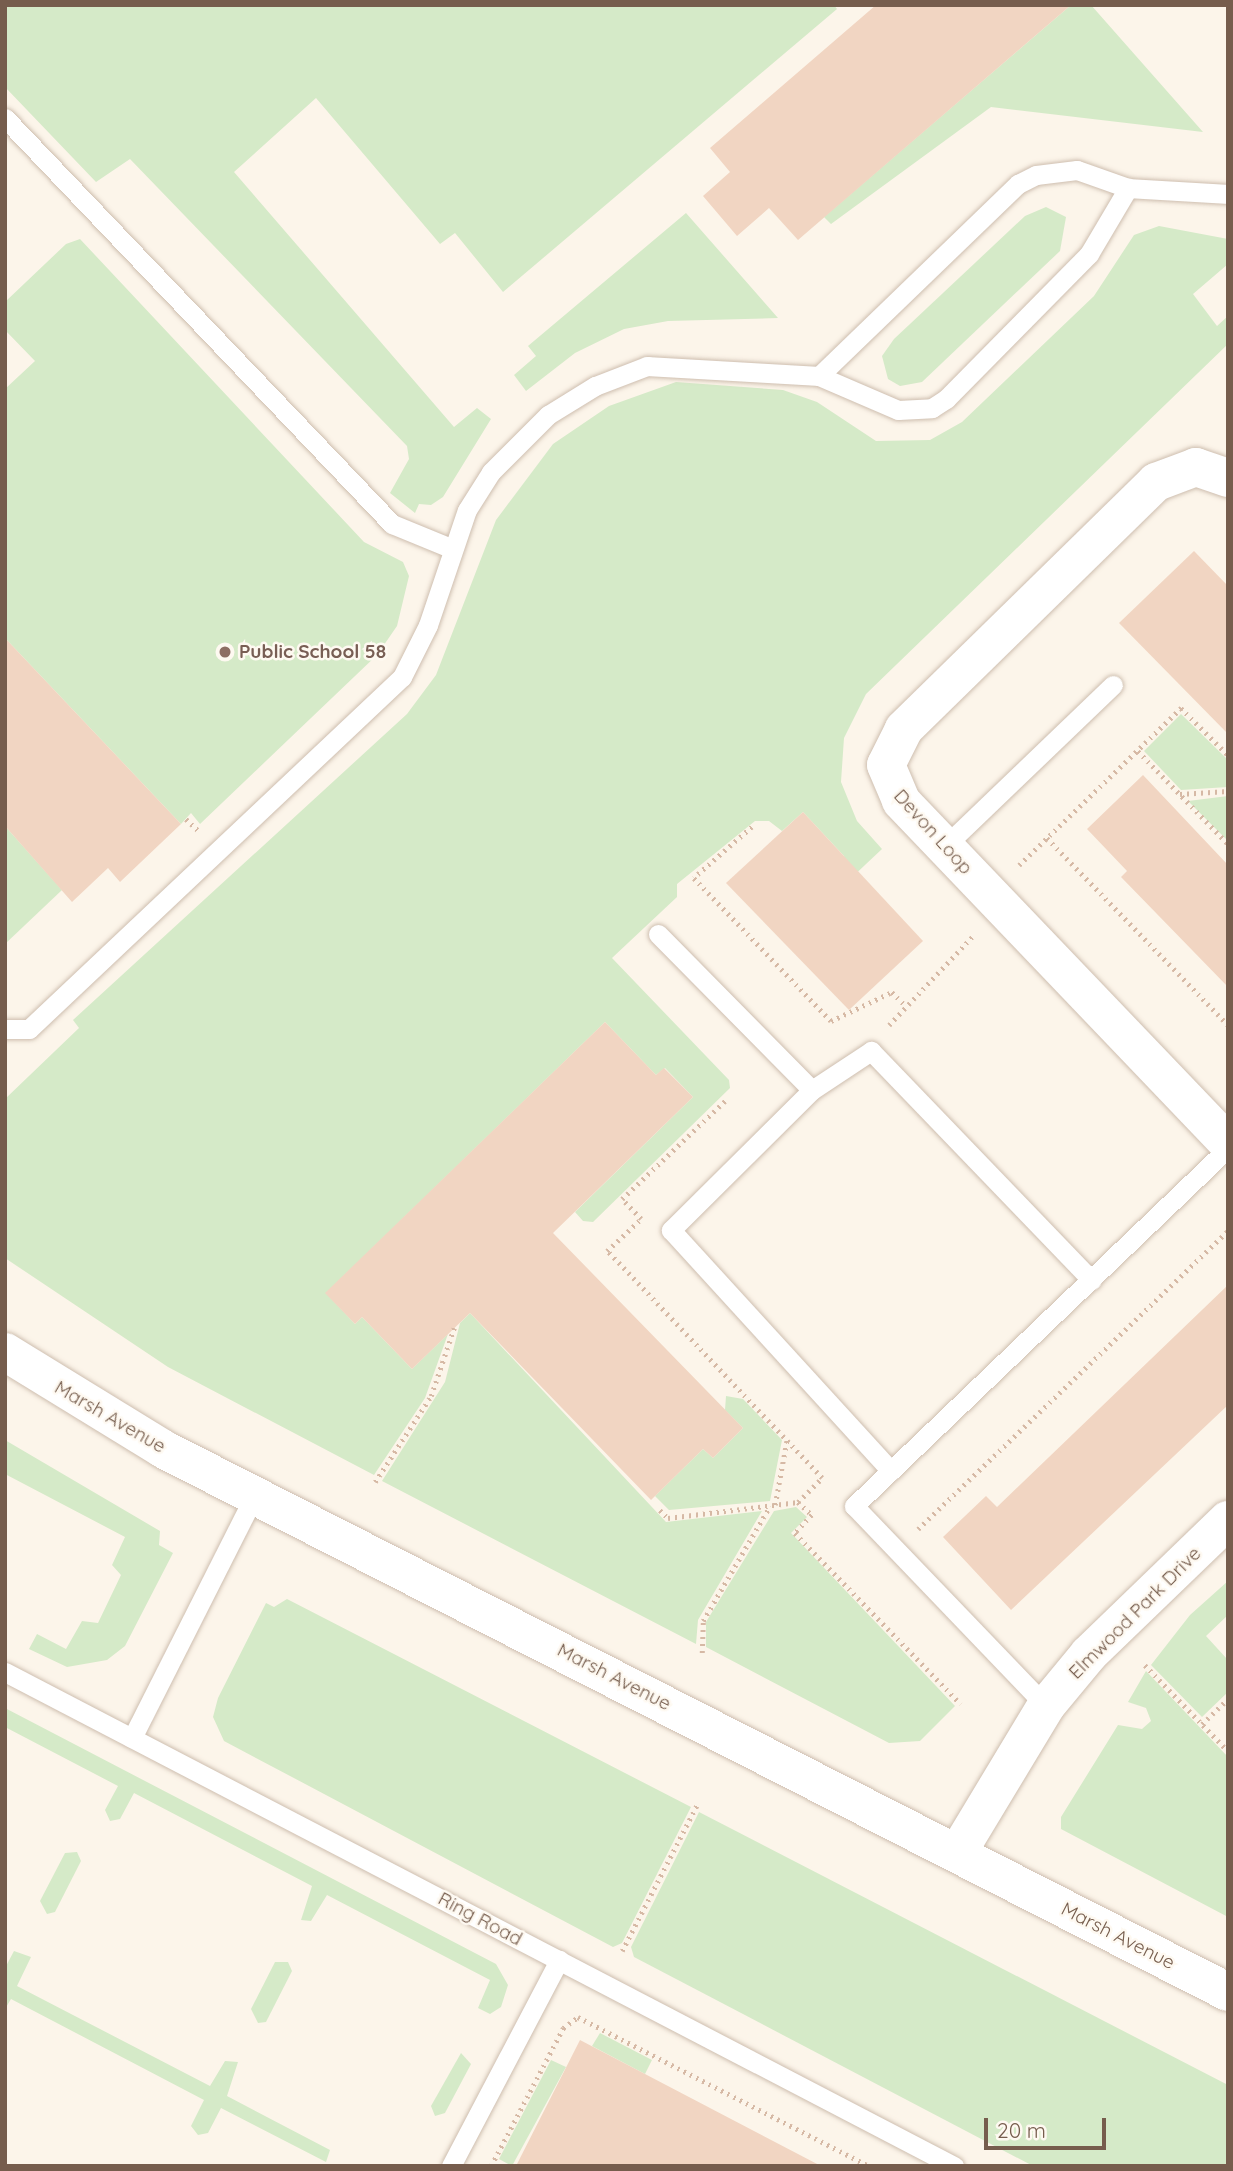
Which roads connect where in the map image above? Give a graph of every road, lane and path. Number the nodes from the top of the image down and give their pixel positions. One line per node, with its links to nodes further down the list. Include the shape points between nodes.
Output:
1 (5, 118): 6 (lane, via 392,524)
2 (1128, 188): 3 (lane); 4 (lane, via 1058,169 1018,184); 4 (lane, via 1090,254 932,408 898,410)
3 (1228, 194)
4 (819, 376): 6 (lane, via 647,366 614,376 527,431 491,472)
5 (1228, 478): 17 (street, Devon Loop, via 1196,467 1156,482 904,729 886,765 891,784)
6 (453, 549): 23 (lane, via 428,625 401,677 373,708 29,1029)
7 (1113, 685): 17 (lane)
8 (1138, 751): 9 (path, via 1181,708); 11 (path); 15 (path)
9 (1228, 755)
10 (1228, 791): 11 (path)
11 (1179, 794): 16 (path)
12 (186, 819): 14 (path)
13 (751, 827): 21 (path, via 694,878 831,1021 892,992)
14 (198, 831)
15 (1047, 838): 18 (path); 22 (path)
16 (1228, 845)
17 (944, 847): 26 (street, Devon Loop)
18 (1018, 865)
19 (658, 934): 25 (lane)
20 (972, 937): 21 (path)
21 (904, 1004): 24 (path)
22 (1228, 1026)
23 (5, 1030)
24 (871, 1051): 25 (lane); 28 (lane)
25 (812, 1090): 31 (lane, via 671,1230)
26 (1228, 1146): 28 (lane)
27 (1228, 1231): 38 (path)
28 (1091, 1280): 31 (lane)
29 (454, 1328): 32 (path, via 437,1384)
30 (5, 1352): 33 (street, Marsh Avenue, via 74,1398)
31 (891, 1471): 44 (lane, via 854,1506)
32 (374, 1482)
33 (254, 1496): 46 (lane); 49 (street, Marsh Avenue)
34 (798, 1502): 35 (path); 35 (path, via 822,1478 787,1438); 43 (path, via 812,1515 795,1533)
35 (772, 1505): 36 (path, via 668,1518); 39 (path, via 703,1621)
36 (660, 1510)
37 (1228, 1520): 44 (street, Elmwood Park Drive, via 1089,1654)
38 (915, 1532)
39 (702, 1653)
40 (1145, 1665): 45 (path)
41 (5, 1672): 46 (lane, Ring Road)
42 (1228, 1699): 45 (path)
43 (961, 1704)
44 (1046, 1706): 49 (street, Elmwood Park Drive)
45 (1202, 1724): 47 (path)
46 (132, 1738): 51 (lane, Ring Road)
47 (1228, 1751)
48 (698, 1803): 50 (path)
49 (958, 1852): 52 (street, Marsh Avenue)
50 (622, 1951)
51 (559, 1960): 53 (lane); 56 (lane, Ring Road)
52 (1228, 1992)
53 (451, 2166)
54 (491, 2166): 55 (path, via 563,2028 578,2017)
55 (869, 2166)
56 (954, 2166)

